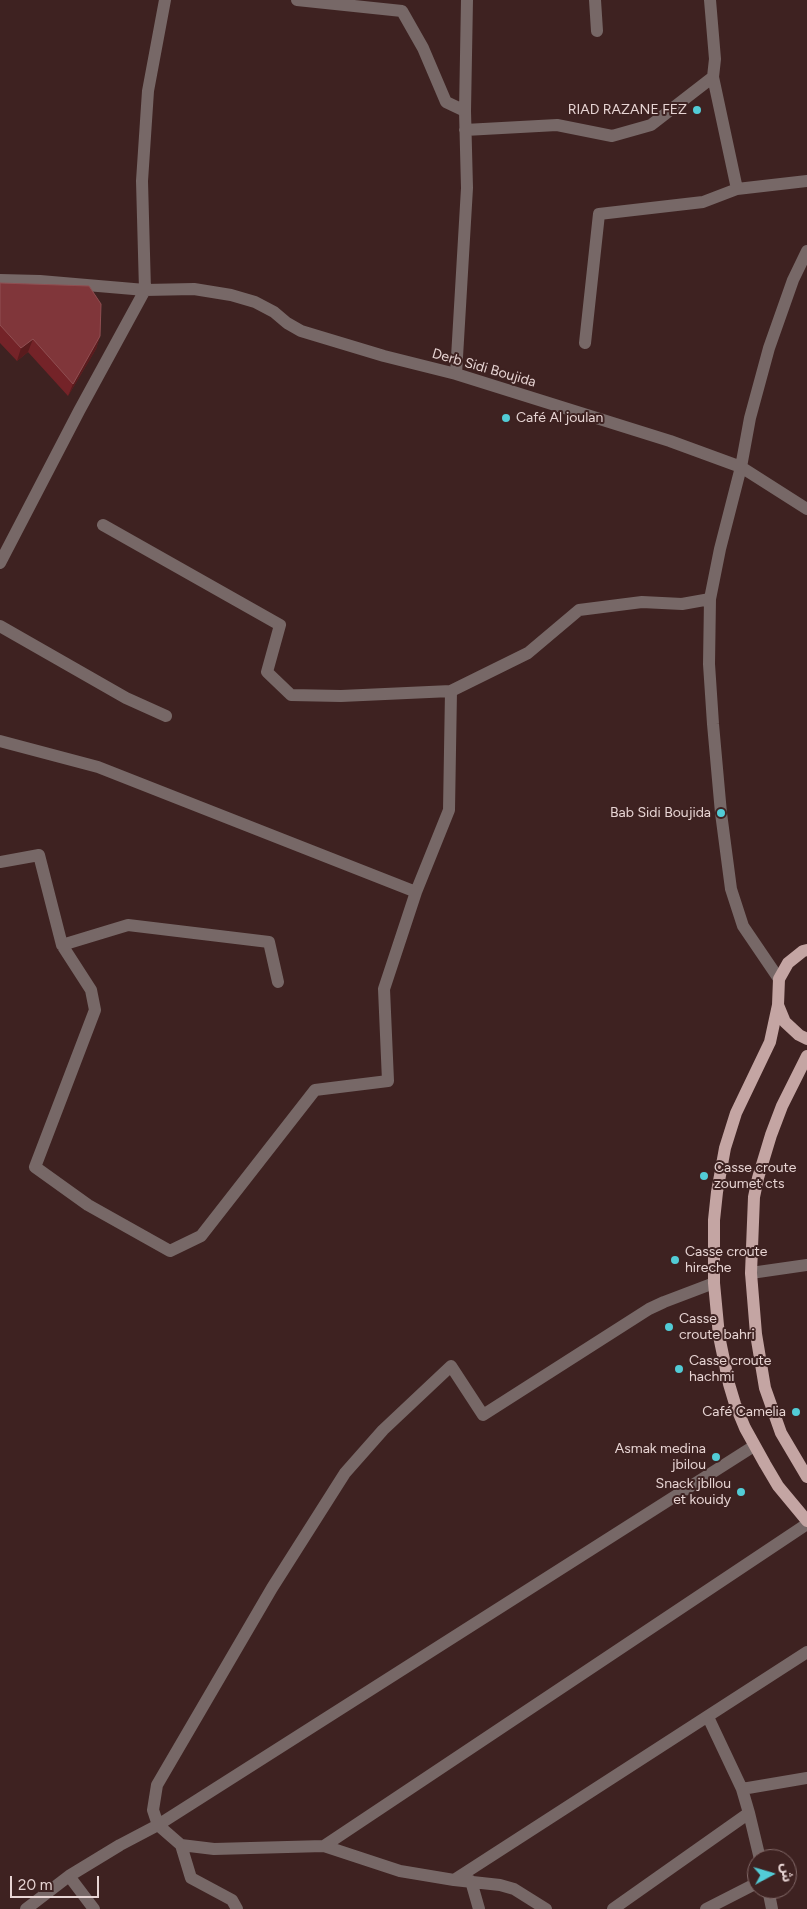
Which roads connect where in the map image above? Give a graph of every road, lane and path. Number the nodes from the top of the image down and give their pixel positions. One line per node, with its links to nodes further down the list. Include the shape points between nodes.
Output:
1 (165, 0): 14 (street, via 148,91 142,181)
2 (297, 0): 8 (street, via 402,12 423,48 446,102)
3 (467, 0): 8 (street)
4 (595, 0): 6 (street)
5 (710, 0): 7 (street, via 715,59)
6 (597, 31)
7 (713, 77): 9 (street, via 651,125 612,136 557,125); 11 (street)
8 (465, 111): 9 (street)
9 (465, 130): 16 (street, via 467,188)
10 (807, 181): 11 (street)
11 (737, 189): 15 (street, via 703,202 599,214)
12 (807, 250): 17 (street, via 769,348 750,418)
13 (0, 280): 14 (street, Derb Sidi Boujida)
14 (144, 290): 16 (street, Derb Sidi Boujida, via 194,289 231,295 274,312 301,331); 20 (street)
15 (584, 343)
16 (456, 374): 17 (street, Derb Sidi Boujida, via 670,441)
17 (741, 468): 18 (street, Derb Sidi Boujida); 21 (street)
18 (807, 509)
19 (104, 525): 23 (street, via 280,624 267,672 291,695)
20 (0, 563)
21 (710, 600): 23 (street, via 682,604 642,602 579,610 528,653); 30 (street, via 709,664 713,724 731,889 743,926)
22 (0, 626): 24 (street, via 126,698)
23 (451, 691): 27 (street, via 449,810)
24 (166, 716)
25 (0, 741): 27 (street, via 98,768)
26 (0, 862): 28 (street, via 39,855)
27 (416, 892): 28 (street, via 384,989 388,1081 315,1090 201,1236 170,1251 88,1205 34,1167 95,1010 91,990)
28 (62, 945): 31 (street, via 128,925 269,942)
29 (807, 950): 30 (main road, via 788,963)
30 (779, 979): 32 (main road)
31 (278, 982)
32 (778, 1005): 33 (main road, via 785,1022); 37 (main road, via 770,1042 736,1113 724,1148 714,1220)
33 (807, 1038)
34 (807, 1056): 36 (main road, via 782,1106 758,1178 754,1197)
35 (807, 1265): 36 (street)
36 (752, 1273): 39 (main road, via 756,1334 765,1388 781,1433)
37 (714, 1283): 38 (main road, via 719,1336 729,1384); 46 (street, via 649,1309 483,1415 451,1366 384,1430 344,1473 272,1588 157,1786 153,1810)
38 (754, 1446): 40 (main road, via 778,1486); 46 (street)
39 (807, 1477)
40 (807, 1522): 48 (street)
41 (807, 1652): 42 (street)
42 (708, 1717): 44 (street); 51 (street)
43 (807, 1778): 44 (street)
44 (742, 1790): 45 (street)
45 (750, 1813): 49 (street); 59 (street)
46 (158, 1825): 47 (street); 50 (street)
47 (181, 1845): 48 (street, via 214,1850); 56 (street, via 191,1878 232,1900)
48 (324, 1846): 51 (street, via 400,1871)
49 (758, 1849)
50 (69, 1876): 54 (street); 55 (street)
51 (454, 1880): 52 (street)
52 (471, 1881): 57 (street); 58 (street, via 514,1889)
53 (747, 1888): 60 (street)
54 (26, 1909)
55 (94, 1909)
56 (237, 1909)
57 (479, 1909)
58 (546, 1909)
59 (613, 1909)
60 (706, 1909)

